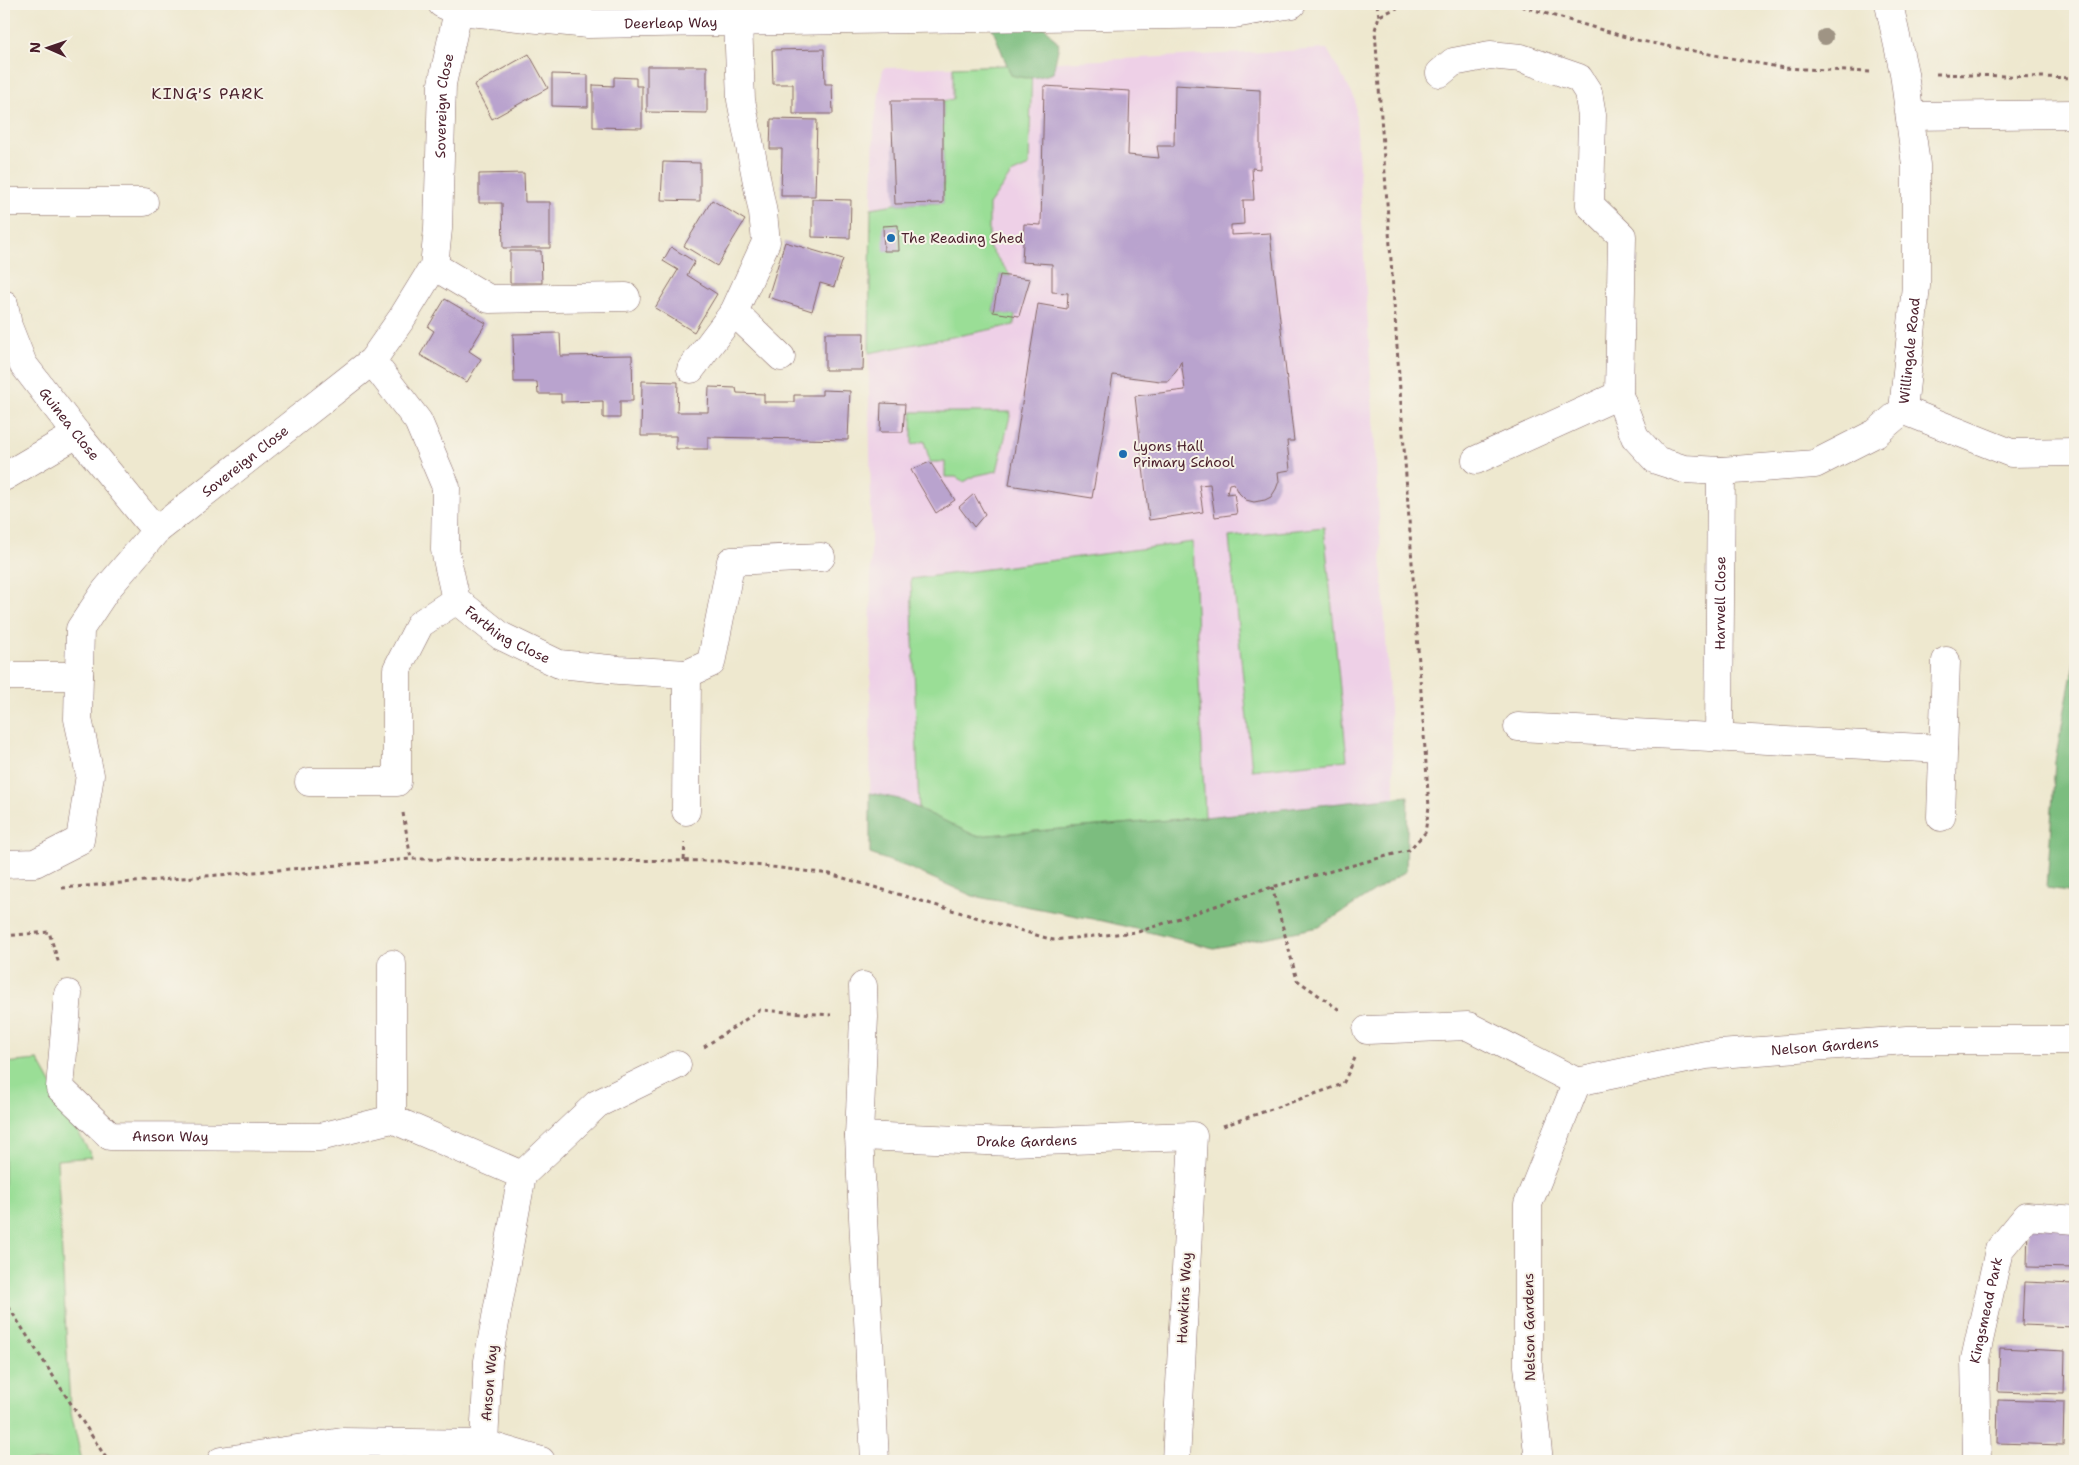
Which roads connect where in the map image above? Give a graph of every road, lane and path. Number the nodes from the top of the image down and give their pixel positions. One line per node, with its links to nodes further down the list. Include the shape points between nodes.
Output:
1 (1288, 4): 8 (street, Deerleap Way, via 1234,14)
2 (1377, 4): 7 (path)
3 (1406, 4): 7 (path)
4 (1514, 4): 10 (path, via 1636,40 1783,68)
5 (1889, 4): 10 (street, Willingale Road)
6 (450, 7): 8 (street, Deerleap Way, via 588,24); 16 (street, Sovereign Close, via 442,84)
7 (1379, 16): 46 (path, via 1375,30 1429,807 1425,833 1409,850)
8 (738, 22): 19 (street, via 741,100 766,242)
9 (1440, 73): 23 (street, Willingale Road, via 1453,62 1490,54 1521,58 1579,78 1588,92 1592,115 1590,205 1622,236)
10 (1904, 73): 11 (path); 13 (street, Willingale Road)
11 (2075, 78)
12 (2075, 114): 13 (street)
13 (1910, 116): 24 (street, Willingale Road, via 1916,165 1916,286)
14 (4, 202): 15 (street)
15 (144, 202)
16 (434, 266): 17 (street, via 489,299); 21 (street, Sovereign Close)
17 (626, 297)
18 (4, 304): 25 (street, Guinea Close, via 8,326 23,364)
19 (734, 312): 20 (street); 22 (street)
20 (780, 357)
21 (372, 360): 30 (street, Sovereign Close); 32 (street, Farthing Close, via 418,421 446,487 445,550)
22 (691, 369)
23 (1618, 395): 27 (street); 28 (street, Willingale Road, via 1635,437 1656,460 1684,469)
24 (1903, 410): 26 (street, via 2011,453); 28 (street, Willingale Road, via 1876,433 1814,464)
25 (77, 434): 29 (street); 30 (street, Guinea Close)
26 (2075, 452)
27 (1476, 460)
28 (1721, 471): 38 (street, Harwell Close)
29 (4, 477)
30 (156, 532): 36 (street, Sovereign Close, via 106,590 80,629)
31 (821, 557): 34 (street, via 731,561 710,663)
32 (456, 600): 34 (street, Farthing Close, via 501,636 559,664); 41 (street, via 420,624 397,669)
33 (1946, 662): 39 (street)
34 (687, 674): 42 (street)
35 (4, 676): 36 (street)
36 (79, 676): 45 (street, Sovereign Close, via 78,719 90,775 80,840 35,863)
37 (1518, 727): 38 (street)
38 (1719, 737): 39 (street)
39 (1943, 749): 43 (street)
40 (310, 782): 41 (street)
41 (397, 782): 44 (path)
42 (686, 812)
43 (1941, 817)
44 (411, 859): 46 (path, via 721,861 830,874 1053,940 1138,932); 47 (path)
45 (4, 864)
46 (1272, 887): 53 (path, via 1297,980)
47 (53, 889)
48 (4, 936): 51 (path, via 49,932)
49 (392, 964): 57 (street)
50 (864, 986): 52 (street)
51 (68, 994): 57 (street, Anson Way, via 60,1088 110,1136 320,1137)
52 (864, 1017): 55 (path, via 760,1010); 58 (street)
53 (1367, 1030): 56 (street, via 1468,1026); 59 (path, via 1343,1084)
54 (2075, 1040): 56 (street, Nelson Gardens, via 1907,1040 1706,1055)
55 (677, 1065): 60 (street, via 597,1104)
56 (1576, 1082): 69 (street, Nelson Gardens, via 1528,1204 1528,1366)
57 (392, 1119): 60 (street)
58 (859, 1136): 59 (street, Drake Gardens, via 1011,1142); 67 (street)
59 (1193, 1136): 68 (street, Hawkins Way)
60 (522, 1175): 63 (street, Anson Way, via 488,1361)
61 (2075, 1220): 70 (street, Kingsmead Park, via 2028,1216 1999,1250 1974,1359)
62 (4, 1300): 64 (path)
63 (484, 1444): 65 (street, via 342,1442); 66 (street)
64 (108, 1461)
65 (221, 1461)
66 (541, 1461)
67 (875, 1461)
68 (1176, 1461)
69 (1539, 1461)
70 (1977, 1461)

